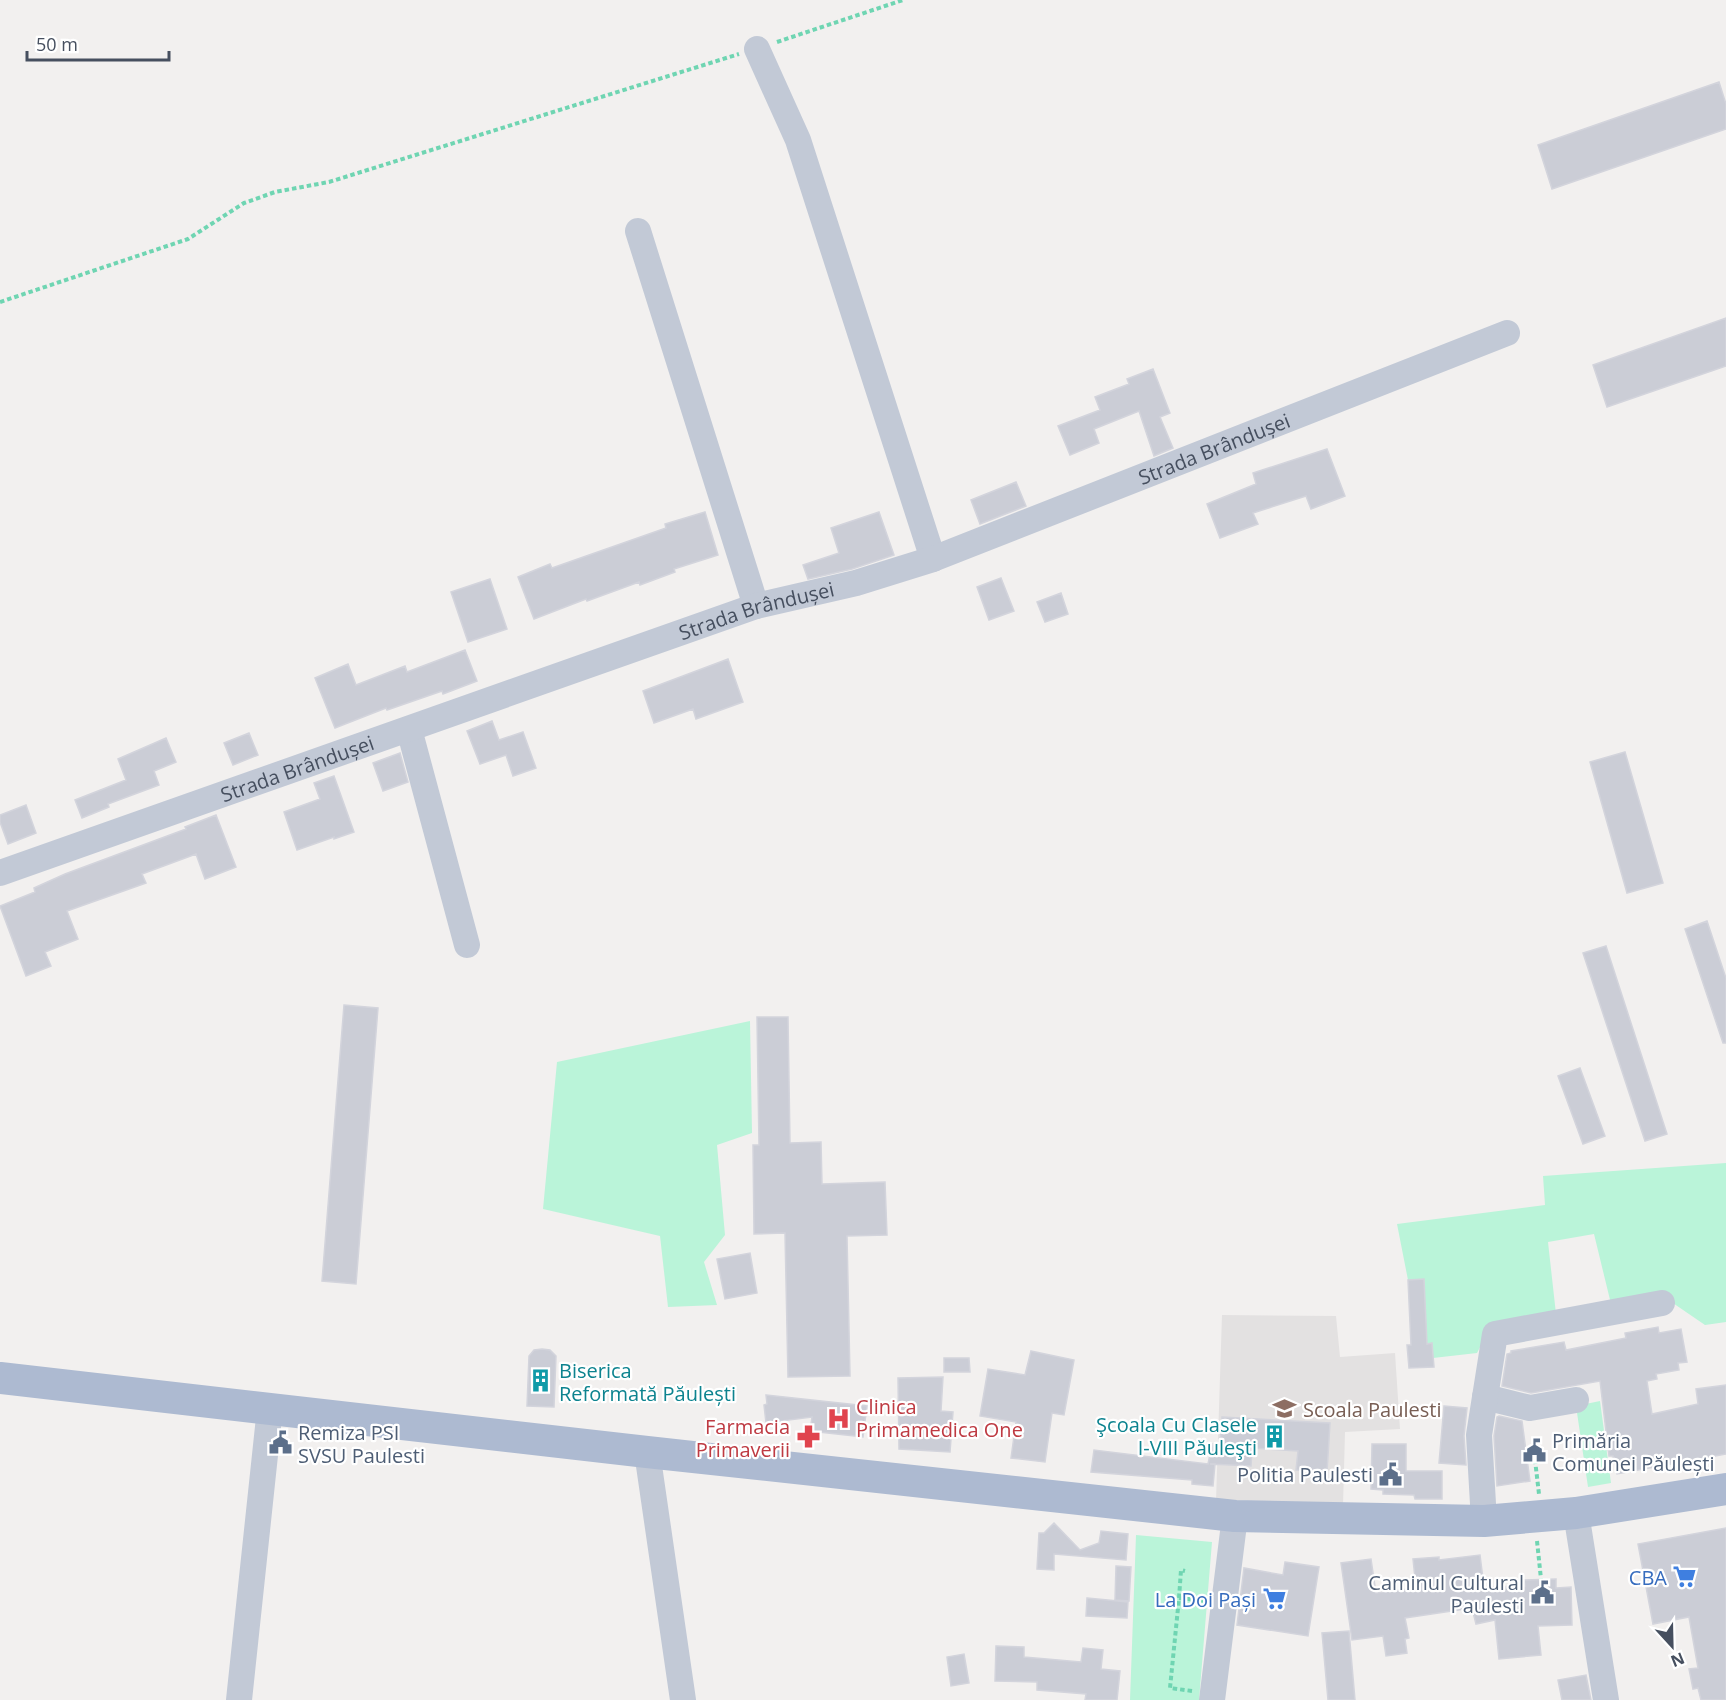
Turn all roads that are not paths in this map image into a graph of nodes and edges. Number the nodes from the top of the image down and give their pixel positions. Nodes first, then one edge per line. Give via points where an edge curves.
1 (757, 49) road end
2 (638, 231) dead end
3 (1507, 333) dead end
4 (933, 559) junction
5 (756, 606) junction
6 (409, 729) junction
7 (0, 873) edge
8 (467, 945) dead end
9 (1662, 1303) dead end
10 (0, 1378) edge
11 (1485, 1397) junction
12 (1576, 1400) dead end
13 (270, 1408) junction
14 (647, 1452) junction
15 (1726, 1489) edge
16 (1576, 1514) junction
17 (1235, 1516) junction
18 (1484, 1521) junction
19 (1202, 1695) edge
20 (239, 1700) edge
21 (684, 1700) edge
22 (1606, 1700) edge

1 - 4 street via 798,140
2 - 5 street
3 - 4 street, Strada Brândușei
4 - 5 street, Strada Brândușei via 856,584
5 - 6 street, Strada Brândușei
6 - 7 street, Strada Brândușei
6 - 8 street
9 - 11 street via 1495,1334
10 - 13 main road
11 - 12 street via 1530,1408
11 - 18 street via 1479,1435
13 - 14 main road
13 - 20 street
14 - 17 main road
14 - 21 street
15 - 16 main road
16 - 18 main road
16 - 22 street
17 - 18 main road
17 - 19 street

